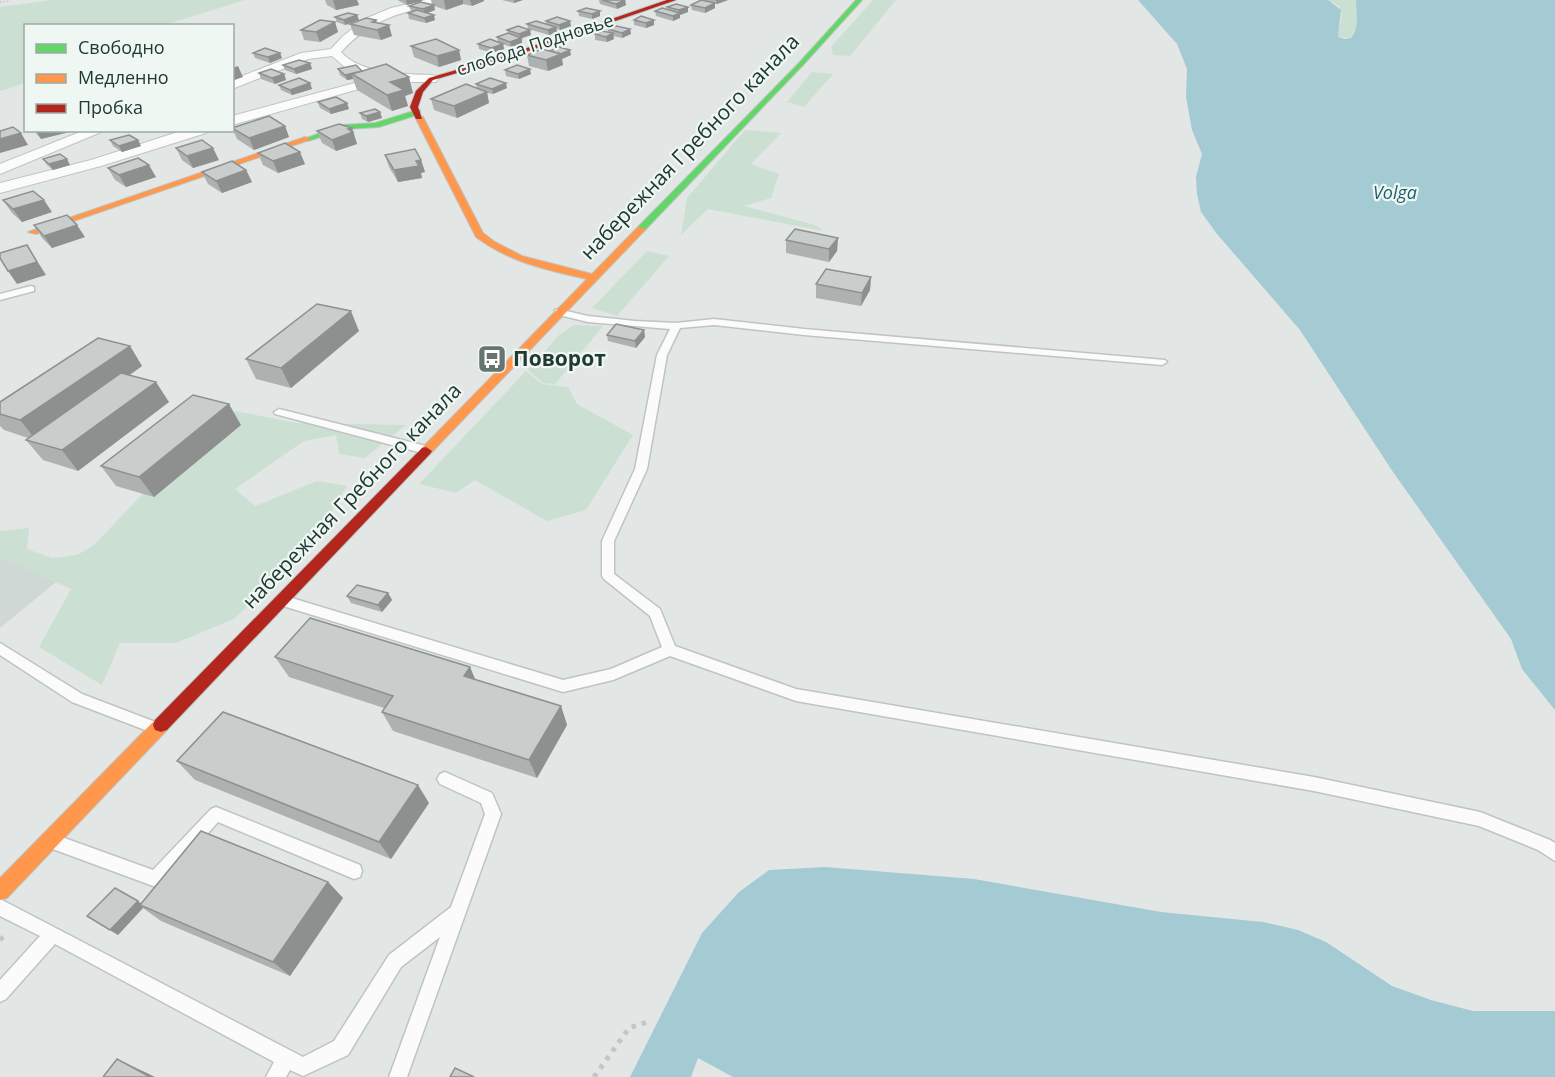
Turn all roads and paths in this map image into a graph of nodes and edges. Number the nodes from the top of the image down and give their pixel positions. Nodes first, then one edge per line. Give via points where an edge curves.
1 (9, 0) edge
2 (441, 0) edge
3 (673, 0) edge
4 (859, 0) edge
5 (0, 2) edge
6 (335, 52) junction
7 (394, 78) junction
8 (431, 79) junction
9 (234, 84) edge
10 (417, 112) junction
11 (234, 120) edge
12 (94, 132) edge
13 (195, 132) edge
14 (0, 169) edge
15 (0, 188) edge
16 (33, 232) edge
17 (592, 277) junction
18 (31, 289) dead end
19 (0, 297) edge
20 (558, 312) junction
21 (676, 326) junction
22 (1162, 362) dead end
23 (279, 412) dead end
24 (426, 450) junction
25 (281, 600) junction
26 (0, 648) edge
27 (670, 650) junction
28 (157, 729) junction
29 (445, 779) dead end
30 (49, 840) junction
31 (1555, 853) edge
32 (354, 871) dead end
33 (0, 891) edge
34 (0, 907) edge
35 (457, 913) junction
36 (53, 934) junction
37 (0, 993) edge
38 (647, 1022) dead end
39 (287, 1058) junction
40 (275, 1077) edge
41 (398, 1077) edge
42 (594, 1077) edge

1 - 5 path
2 - 6 street via 380,15 357,27
3 - 8 street, слобода Подновье
4 - 17 street, набережная Гребного канала
6 - 7 street via 347,63
6 - 9 street via 305,56
7 - 8 street, слобода Подновье
7 - 11 street, слобода Подновье
8 - 10 street, слобода Подновье via 420,91 414,106
10 - 16 street via 376,124 345,127
10 - 17 street via 479,235 492,248 509,257
12 - 14 street
13 - 15 street
17 - 20 street, набережная Гребного канала
18 - 19 lane
20 - 21 lane via 588,319
20 - 24 street, набережная Гребного канала
21 - 22 lane via 714,322
21 - 27 lane via 662,355 641,469 608,541 608,576 655,613
23 - 24 lane
24 - 25 street, набережная Гребного канала
25 - 27 lane via 563,686 613,674
25 - 28 street, набережная Гребного канала
26 - 28 lane via 77,698
27 - 31 lane via 796,695 1314,784 1480,819
28 - 30 street, набережная Гребного канала
29 - 35 lane via 488,798 493,814
30 - 32 lane via 156,879 216,814
30 - 33 street, набережная Гребного канала
34 - 36 lane
35 - 39 lane via 395,961 341,1048 303,1067
35 - 41 lane
36 - 37 lane
36 - 39 lane
38 - 42 path via 629,1028
39 - 40 lane

